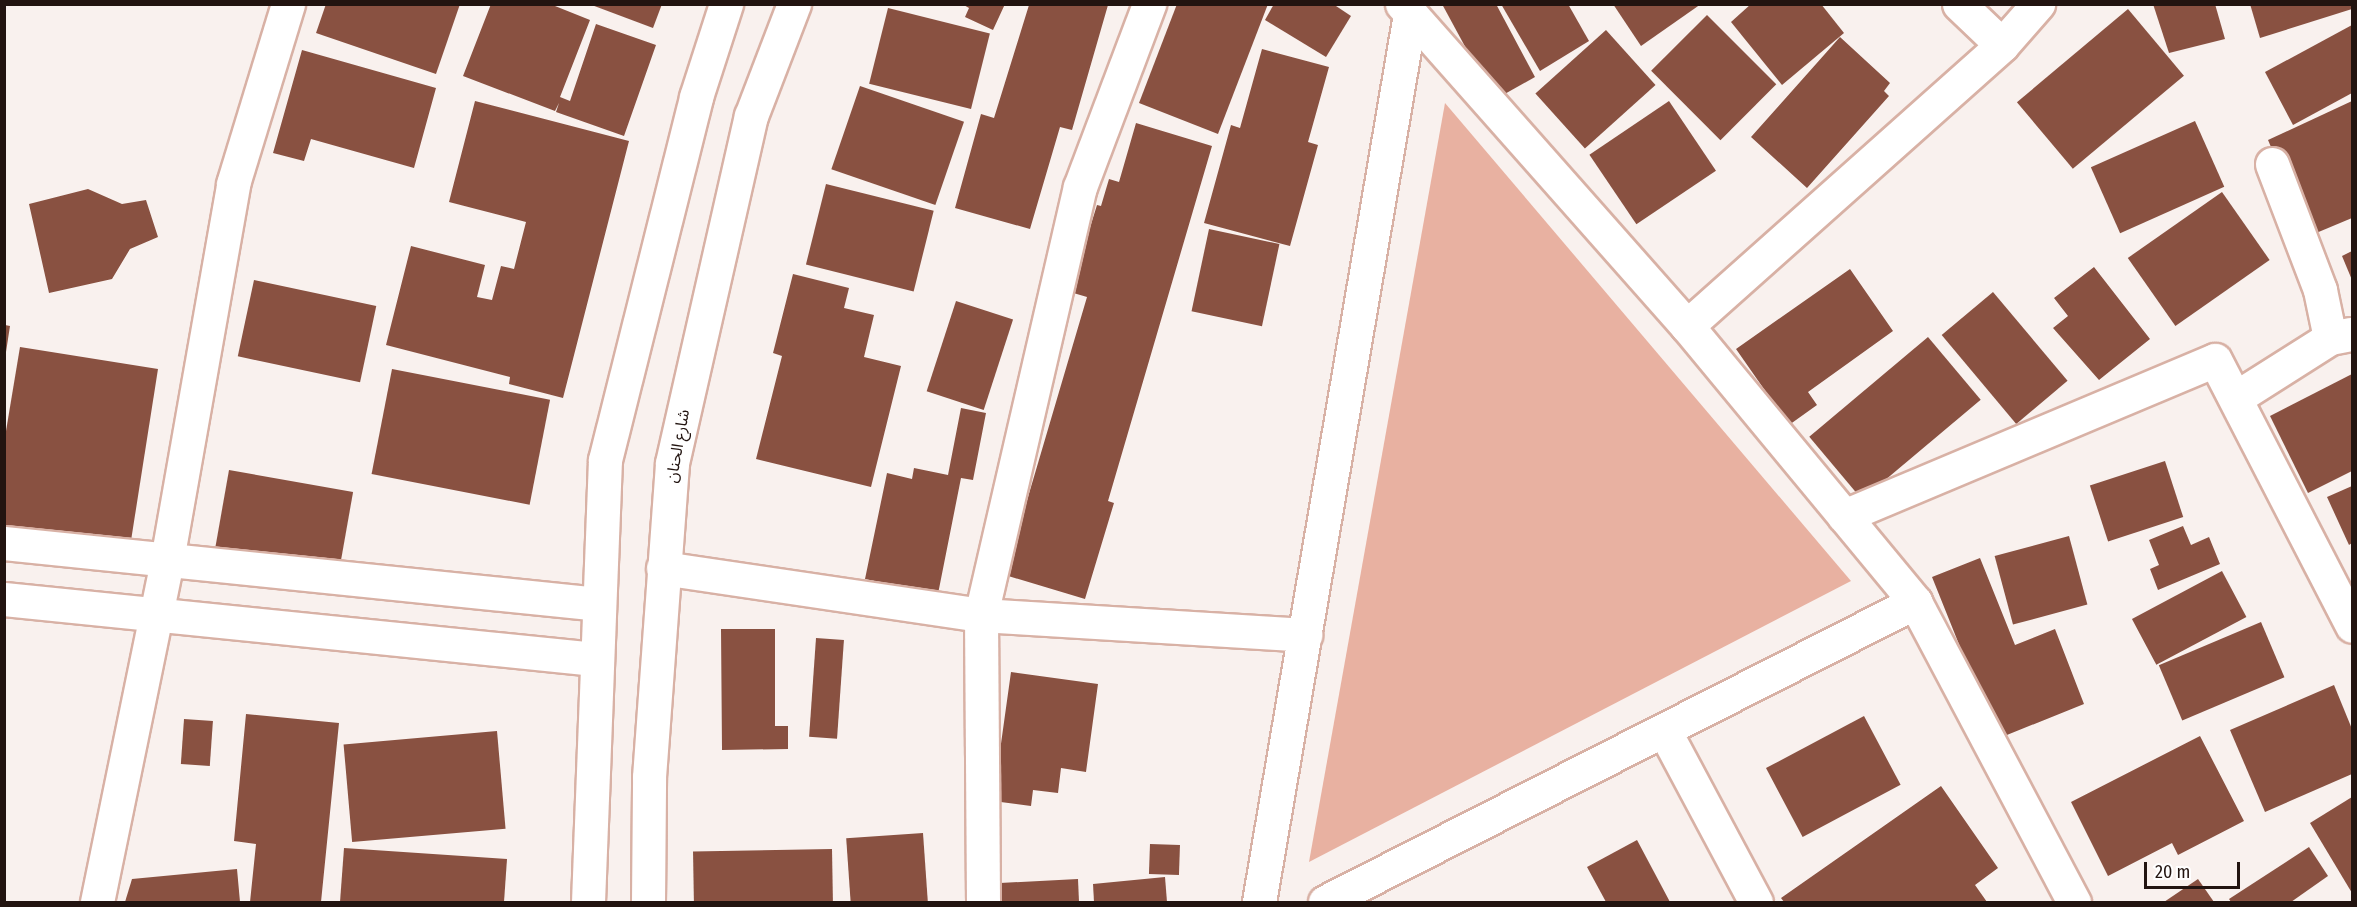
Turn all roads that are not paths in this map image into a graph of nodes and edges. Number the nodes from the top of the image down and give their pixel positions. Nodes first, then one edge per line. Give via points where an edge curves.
1 (288, 4) edge
2 (726, 4) edge
3 (794, 4) edge
4 (1149, 4) edge
5 (1959, 4) edge
6 (2038, 4) edge
7 (1406, 9) edge
8 (2002, 45) junction
9 (2272, 164) dead end
10 (1687, 326) junction
11 (2341, 336) edge
12 (2237, 397) junction
13 (1844, 516) junction
14 (4, 543) edge
15 (167, 560) junction
16 (663, 568) junction
17 (4, 599) edge
18 (1915, 602) junction
19 (598, 604) junction
20 (155, 614) junction
21 (981, 615) junction
22 (2352, 626) edge
23 (1305, 634) junction
24 (595, 659) junction
25 (1664, 730) junction
26 (97, 903) edge
27 (588, 903) edge
28 (648, 903) edge
29 (984, 903) edge
30 (1259, 903) edge
31 (1325, 903) edge
32 (1756, 903) edge
33 (2074, 903) edge

1 - 15 street via 233,184
2 - 19 street via 696,97 604,460
3 - 16 street, شارع الحنان via 746,139 672,462
4 - 21 street via 1080,187
5 - 8 street
6 - 8 street
7 - 10 street
7 - 23 street
8 - 10 street
9 - 11 street
10 - 13 street
11 - 12 street
12 - 13 street via 2215,360
12 - 22 street
13 - 18 street
14 - 15 street
15 - 19 street
15 - 20 street
16 - 21 street
16 - 28 street, شارع الحنان via 648,777
17 - 20 street
18 - 25 street
18 - 33 street
19 - 24 street
20 - 24 street
20 - 26 street
21 - 23 street
21 - 29 street
23 - 30 street
24 - 27 street
25 - 31 street
25 - 32 street

